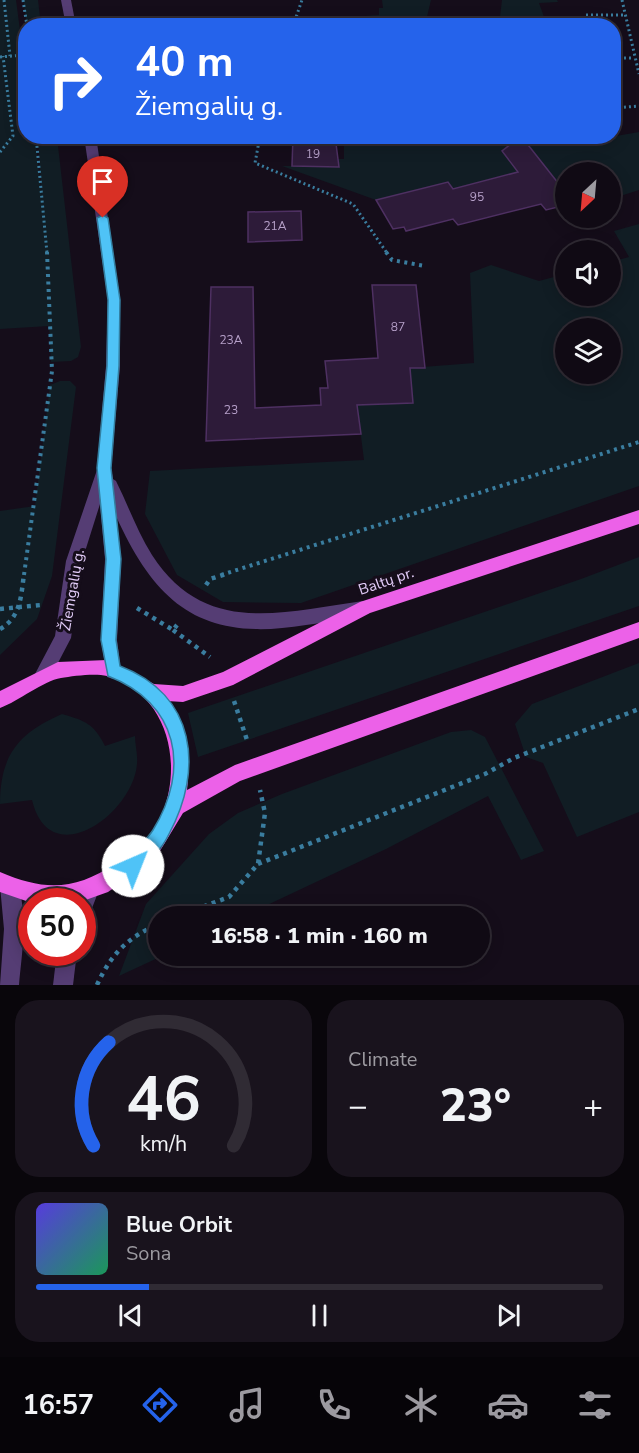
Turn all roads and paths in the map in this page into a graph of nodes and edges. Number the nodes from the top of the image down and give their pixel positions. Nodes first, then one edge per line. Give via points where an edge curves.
1 (4, 0) edge
2 (23, 0) edge
3 (66, 0) edge
4 (302, 0) edge
5 (622, 0) edge
6 (586, 15) dead end
7 (624, 15) junction
8 (26, 18) edge
9 (69, 18) edge
10 (296, 18) edge
11 (2, 56) edge
12 (10, 56) junction
13 (18, 56) edge
14 (621, 58) edge
15 (634, 58) junction
16 (639, 74) edge
17 (639, 106) edge
18 (621, 107) edge
19 (37, 144) edge
20 (91, 144) edge
21 (259, 144) edge
22 (0, 152) edge
23 (425, 266) dead end
24 (639, 442) edge
25 (104, 468) junction
26 (639, 517) edge
27 (111, 602) junction
28 (68, 604) junction
29 (21, 606) junction
30 (191, 607) junction
31 (366, 608) junction
32 (0, 609) edge
33 (0, 629) edge
34 (639, 630) edge
35 (113, 670) junction
36 (43, 674) junction
37 (152, 692) junction
38 (0, 700) edge
39 (639, 708) edge
40 (175, 807) junction
41 (258, 864) dead end
42 (4, 885) edge
43 (94, 888) edge
44 (148, 928) edge
45 (65, 966) edge
46 (9, 985) edge
47 (63, 985) edge
48 (97, 985) edge

1 - 12 path
2 - 8 path
3 - 9 street
4 - 10 path
5 - 7 path
6 - 7 path
7 - 15 path
11 - 12 path
11 - 22 path via 13,136
12 - 13 path
14 - 15 path
15 - 16 path
17 - 18 path
19 - 29 path via 52,370
20 - 25 street, Žiemgalių g. via 114,300
21 - 23 path via 255,163 353,204 392,260
24 - 30 path via 210,579
25 - 27 street, Žiemgalių g. via 113,559
25 - 28 street, Žiemgalių g. via 75,561
25 - 30 street via 144,560 159,580
26 - 31 main road, Baltų pr.
27 - 30 path via 126,601 173,630
27 - 35 street, Žiemgalių g. via 109,640
28 - 29 path
28 - 36 street, Žiemgalių g. via 63,638
29 - 32 path
29 - 33 path via 11,623
30 - 31 street via 222,617 259,622
31 - 37 main road, Baltų pr. via 227,679 183,694
34 - 40 main road via 235,774
35 - 36 main road, Baltų pr. via 67,668
35 - 37 main road, Baltų pr.
36 - 38 main road, Baltų pr.
37 - 40 main road, Baltų pr. via 177,731 182,755 182,780
39 - 41 path
40 - 43 main road, Baltų pr. via 165,828 139,860
42 - 46 street via 14,929
44 - 48 path via 133,933 107,960
45 - 47 street

